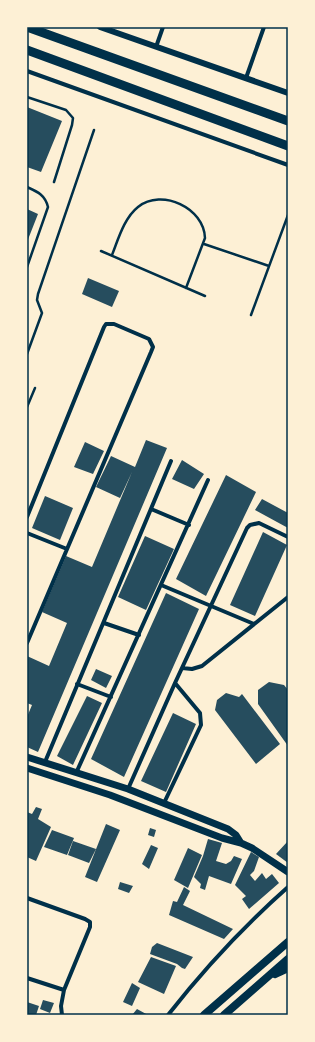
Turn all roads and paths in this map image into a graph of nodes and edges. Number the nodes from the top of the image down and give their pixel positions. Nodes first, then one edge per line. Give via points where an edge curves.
1 (27, 27) edge
2 (100, 27) edge
3 (163, 27) edge
4 (264, 27) edge
5 (156, 47) junction
6 (27, 50) edge
7 (27, 71) edge
8 (246, 78) junction
9 (288, 93) edge
10 (27, 97) edge
11 (288, 121) edge
12 (94, 130) dead end
13 (288, 146) edge
14 (288, 165) edge
15 (54, 182) dead end
16 (27, 187) edge
17 (288, 215) edge
18 (204, 244) junction
19 (101, 251) dead end
20 (112, 255) junction
21 (269, 266) junction
22 (27, 267) edge
23 (186, 288) junction
24 (206, 296) dead end
25 (251, 315) dead end
26 (27, 354) edge
27 (34, 388) dead end
28 (27, 407) edge
29 (171, 461) dead end
30 (208, 480) dead end
31 (151, 509) junction
32 (27, 517) edge
33 (189, 525) junction
34 (27, 533) edge
35 (288, 537) edge
36 (67, 549) junction
37 (161, 585) junction
38 (288, 597) edge
39 (211, 606) junction
40 (104, 622) junction
41 (254, 624) junction
42 (139, 635) junction
43 (27, 643) edge
44 (182, 668) junction
45 (175, 683) junction
46 (77, 684) junction
47 (111, 697) junction
48 (27, 757) edge
49 (45, 762) junction
50 (27, 768) edge
51 (77, 771) junction
52 (114, 784) junction
53 (128, 789) junction
54 (110, 795) junction
55 (164, 803) junction
56 (241, 843) junction
57 (288, 872) edge
58 (288, 887) edge
59 (27, 898) edge
60 (288, 942) edge
61 (288, 959) edge
62 (288, 968) edge
63 (27, 978) edge
64 (265, 978) junction
65 (64, 990) junction
66 (62, 1015) edge
67 (168, 1015) edge
68 (204, 1015) edge
69 (224, 1015) edge

1 - 11 highway
2 - 5 street
3 - 5 street
4 - 8 street
5 - 8 street
6 - 13 highway
7 - 14 street
8 - 9 street
10 - 15 lane via 66,110 72,118
12 - 26 lane via 38,294 37,300 42,313
16 - 22 lane via 42,194 48,207
17 - 21 lane
18 - 20 lane via 205,230 194,213 177,202 157,200 144,203 131,213
18 - 21 lane
18 - 23 lane
19 - 20 lane
20 - 23 lane
21 - 25 lane
23 - 24 lane
27 - 28 lane
29 - 31 street
30 - 33 street
31 - 33 street
31 - 40 street
32 - 36 street via 106,324 114,324 149,340 153,347 152,352
33 - 37 street
34 - 36 street
35 - 39 street via 264,524 250,525
36 - 43 street
37 - 39 street
37 - 42 street
38 - 41 street
39 - 41 street
39 - 44 street
40 - 42 street
40 - 46 street
41 - 44 street via 202,666 192,670
42 - 47 street
44 - 45 street
45 - 53 street
45 - 55 street via 200,713 201,725
46 - 47 street
46 - 49 street
47 - 51 street
48 - 49 main road
49 - 51 main road
50 - 54 main road
51 - 52 main road
52 - 53 main road
52 - 54 main road
53 - 55 main road
54 - 56 main road
55 - 56 main road via 228,829
56 - 57 main road via 272,859
58 - 67 street via 229,944
59 - 65 street via 86,918 90,922
60 - 68 highway
61 - 64 highway
62 - 64 highway
63 - 65 street
64 - 69 highway
65 - 66 street

